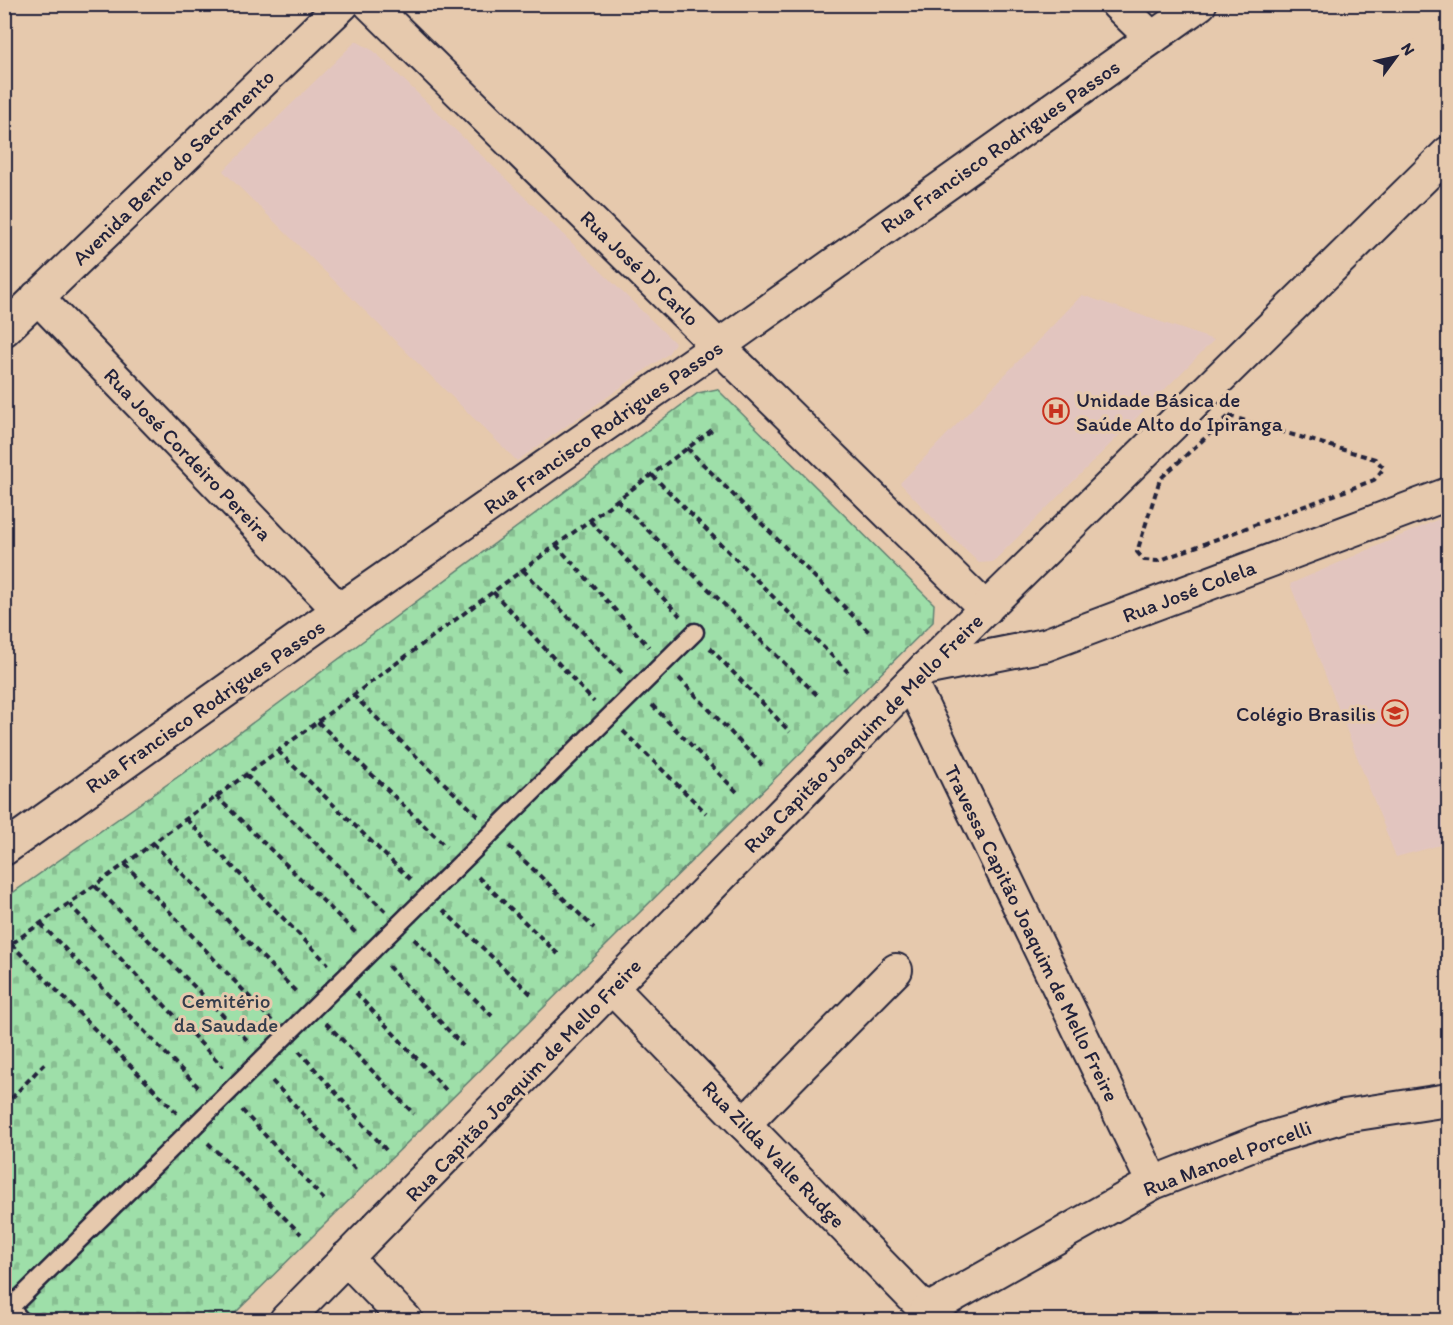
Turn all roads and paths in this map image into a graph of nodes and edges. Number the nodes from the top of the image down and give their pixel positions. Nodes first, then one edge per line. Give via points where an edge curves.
1 (343, 4) edge
2 (369, 4) edge
3 (1118, 4) edge
4 (1200, 4) edge
5 (1152, 38) junction
6 (1449, 153) edge
7 (37, 297) junction
8 (4, 330) edge
9 (720, 345) junction
10 (1229, 416) joint
11 (712, 430) dead end
12 (687, 448) junction
13 (652, 475) junction
14 (1449, 494) edge
15 (617, 500) junction
16 (986, 609) junction
17 (339, 610) junction
18 (695, 632) dead end
19 (871, 633) dead end
20 (848, 672) dead end
21 (918, 676) junction
22 (816, 695) dead end
23 (353, 696) junction
24 (318, 722) junction
25 (278, 751) junction
26 (246, 774) junction
27 (216, 796) junction
28 (186, 819) junction
29 (494, 831) junction
30 (153, 843) junction
31 (4, 849) edge
32 (462, 862) junction
33 (125, 864) junction
34 (95, 886) junction
35 (428, 896) junction
36 (69, 904) junction
37 (41, 924) junction
38 (399, 924) junction
39 (594, 928) dead end
40 (11, 944) junction
41 (4, 949) edge
42 (373, 950) junction
43 (560, 956) dead end
44 (896, 970) dead end
45 (343, 979) junction
46 (612, 988) junction
47 (534, 997) dead end
48 (312, 1010) junction
49 (492, 1016) dead end
50 (286, 1036) junction
51 (463, 1046) dead end
52 (260, 1061) junction
53 (44, 1064) dead end
54 (446, 1090) dead end
55 (227, 1094) junction
56 (1449, 1100) edge
57 (4, 1106) edge
58 (414, 1114) dead end
59 (744, 1124) junction
60 (192, 1128) junction
61 (386, 1150) dead end
62 (358, 1172) dead end
63 (1153, 1183) junction
64 (327, 1203) dead end
65 (301, 1234) dead end
66 (346, 1258) junction
67 (12, 1310) edge
68 (931, 1316) edge
69 (286, 1320) edge
70 (406, 1320) edge

1 - 7 street, Avenida Bento do Sacramento
2 - 9 street, Rua José D' Carlo
3 - 5 street
4 - 5 street, Rua Francisco Rodrigues Passos
5 - 9 street, Rua Francisco Rodrigues Passos
6 - 16 street, Rua Capitão Joaquim de Mello Freire
7 - 8 street, Avenida Bento do Sacramento
7 - 17 street, Rua José Cordeiro Pereira
9 - 16 street, Rua José D' Carlo
9 - 17 street, Rua Francisco Rodrigues Passos
10 - 10 path via 1375,459 1384,468 1374,480 1158,561 1144,560 1137,552 1160,478
11 - 12 path
12 - 13 path
12 - 19 path
13 - 15 path
13 - 20 path
14 - 21 street, Rua José Colela via 1045,645
15 - 22 path
15 - 23 path
16 - 21 street, Rua Capitão Joaquim de Mello Freire
17 - 31 street, Rua Francisco Rodrigues Passos
18 - 29 lane
21 - 46 street, Rua Capitão Joaquim de Mello Freire
21 - 63 street, Travessa Capitão Joaquim de Mello Freire
23 - 24 path
23 - 29 path
24 - 25 path
24 - 32 path
25 - 26 path
25 - 35 path
26 - 27 path
26 - 38 path
27 - 28 path
27 - 42 path
28 - 30 path
28 - 45 path
29 - 32 lane
29 - 39 path
30 - 33 path
30 - 48 path
32 - 35 lane
32 - 43 path
33 - 34 path
33 - 50 path
34 - 36 path
34 - 52 path
35 - 38 lane
35 - 47 path
36 - 37 path
36 - 55 path
37 - 40 path
37 - 55 path
38 - 42 lane
38 - 49 path
40 - 41 path
40 - 60 path
42 - 45 lane
42 - 51 path
44 - 59 street
45 - 48 lane
45 - 54 path
46 - 59 street, Rua Zilda Valle Rudge
46 - 66 street, Rua Capitão Joaquim de Mello Freire
48 - 50 lane
48 - 58 path
50 - 52 lane
50 - 61 path
52 - 55 lane
52 - 62 path
53 - 57 path
55 - 60 lane
55 - 64 path
56 - 63 street, Rua Manoel Porcelli via 1344,1116 1263,1140
59 - 68 street, Rua Zilda Valle Rudge
60 - 65 path
60 - 67 lane
63 - 68 street, Rua Manoel Porcelli
66 - 69 street, Rua Capitão Joaquim de Mello Freire
66 - 70 street

